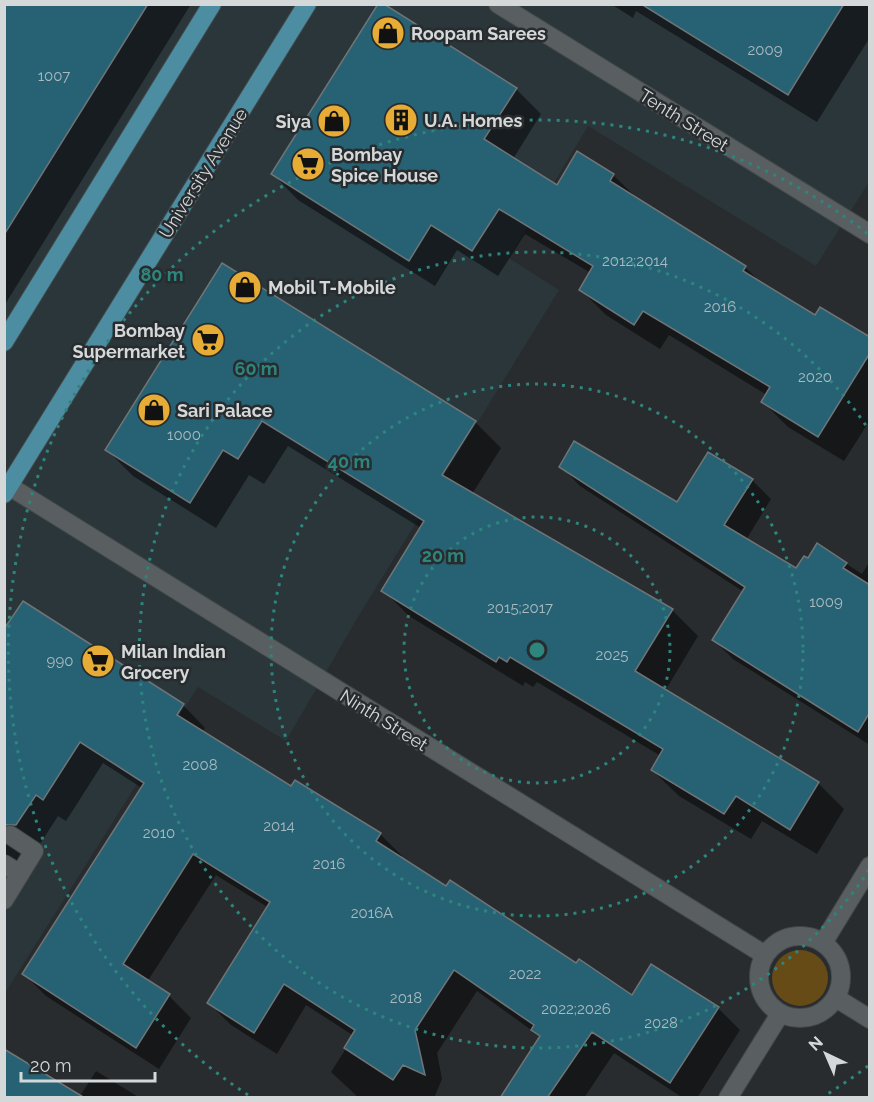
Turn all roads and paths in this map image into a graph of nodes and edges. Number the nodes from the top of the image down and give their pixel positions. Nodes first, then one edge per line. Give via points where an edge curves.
1 (212, 4) edge
2 (307, 4) edge
3 (498, 4) edge
4 (870, 234) edge
5 (4, 342) edge
6 (6, 488) edge
7 (10, 835) dead end
8 (4, 864) edge
9 (870, 866) edge
10 (20, 874) junction
11 (5, 898) edge
12 (823, 943) junction
13 (765, 955) junction
14 (836, 998) junction
15 (780, 1014) junction
16 (870, 1019) edge
17 (728, 1098) edge

1 - 5 main road
2 - 6 main road, University Avenue
3 - 4 street, Tenth Street
6 - 13 street, Ninth Street
7 - 10 street via 34,851
8 - 10 street
9 - 12 street
10 - 11 street
12 - 13 street via 798,936 785,939
12 - 14 street via 837,958 840,968
13 - 15 street via 759,981 769,1005
14 - 15 street via 828,1008 811,1017
14 - 16 street
15 - 17 street

